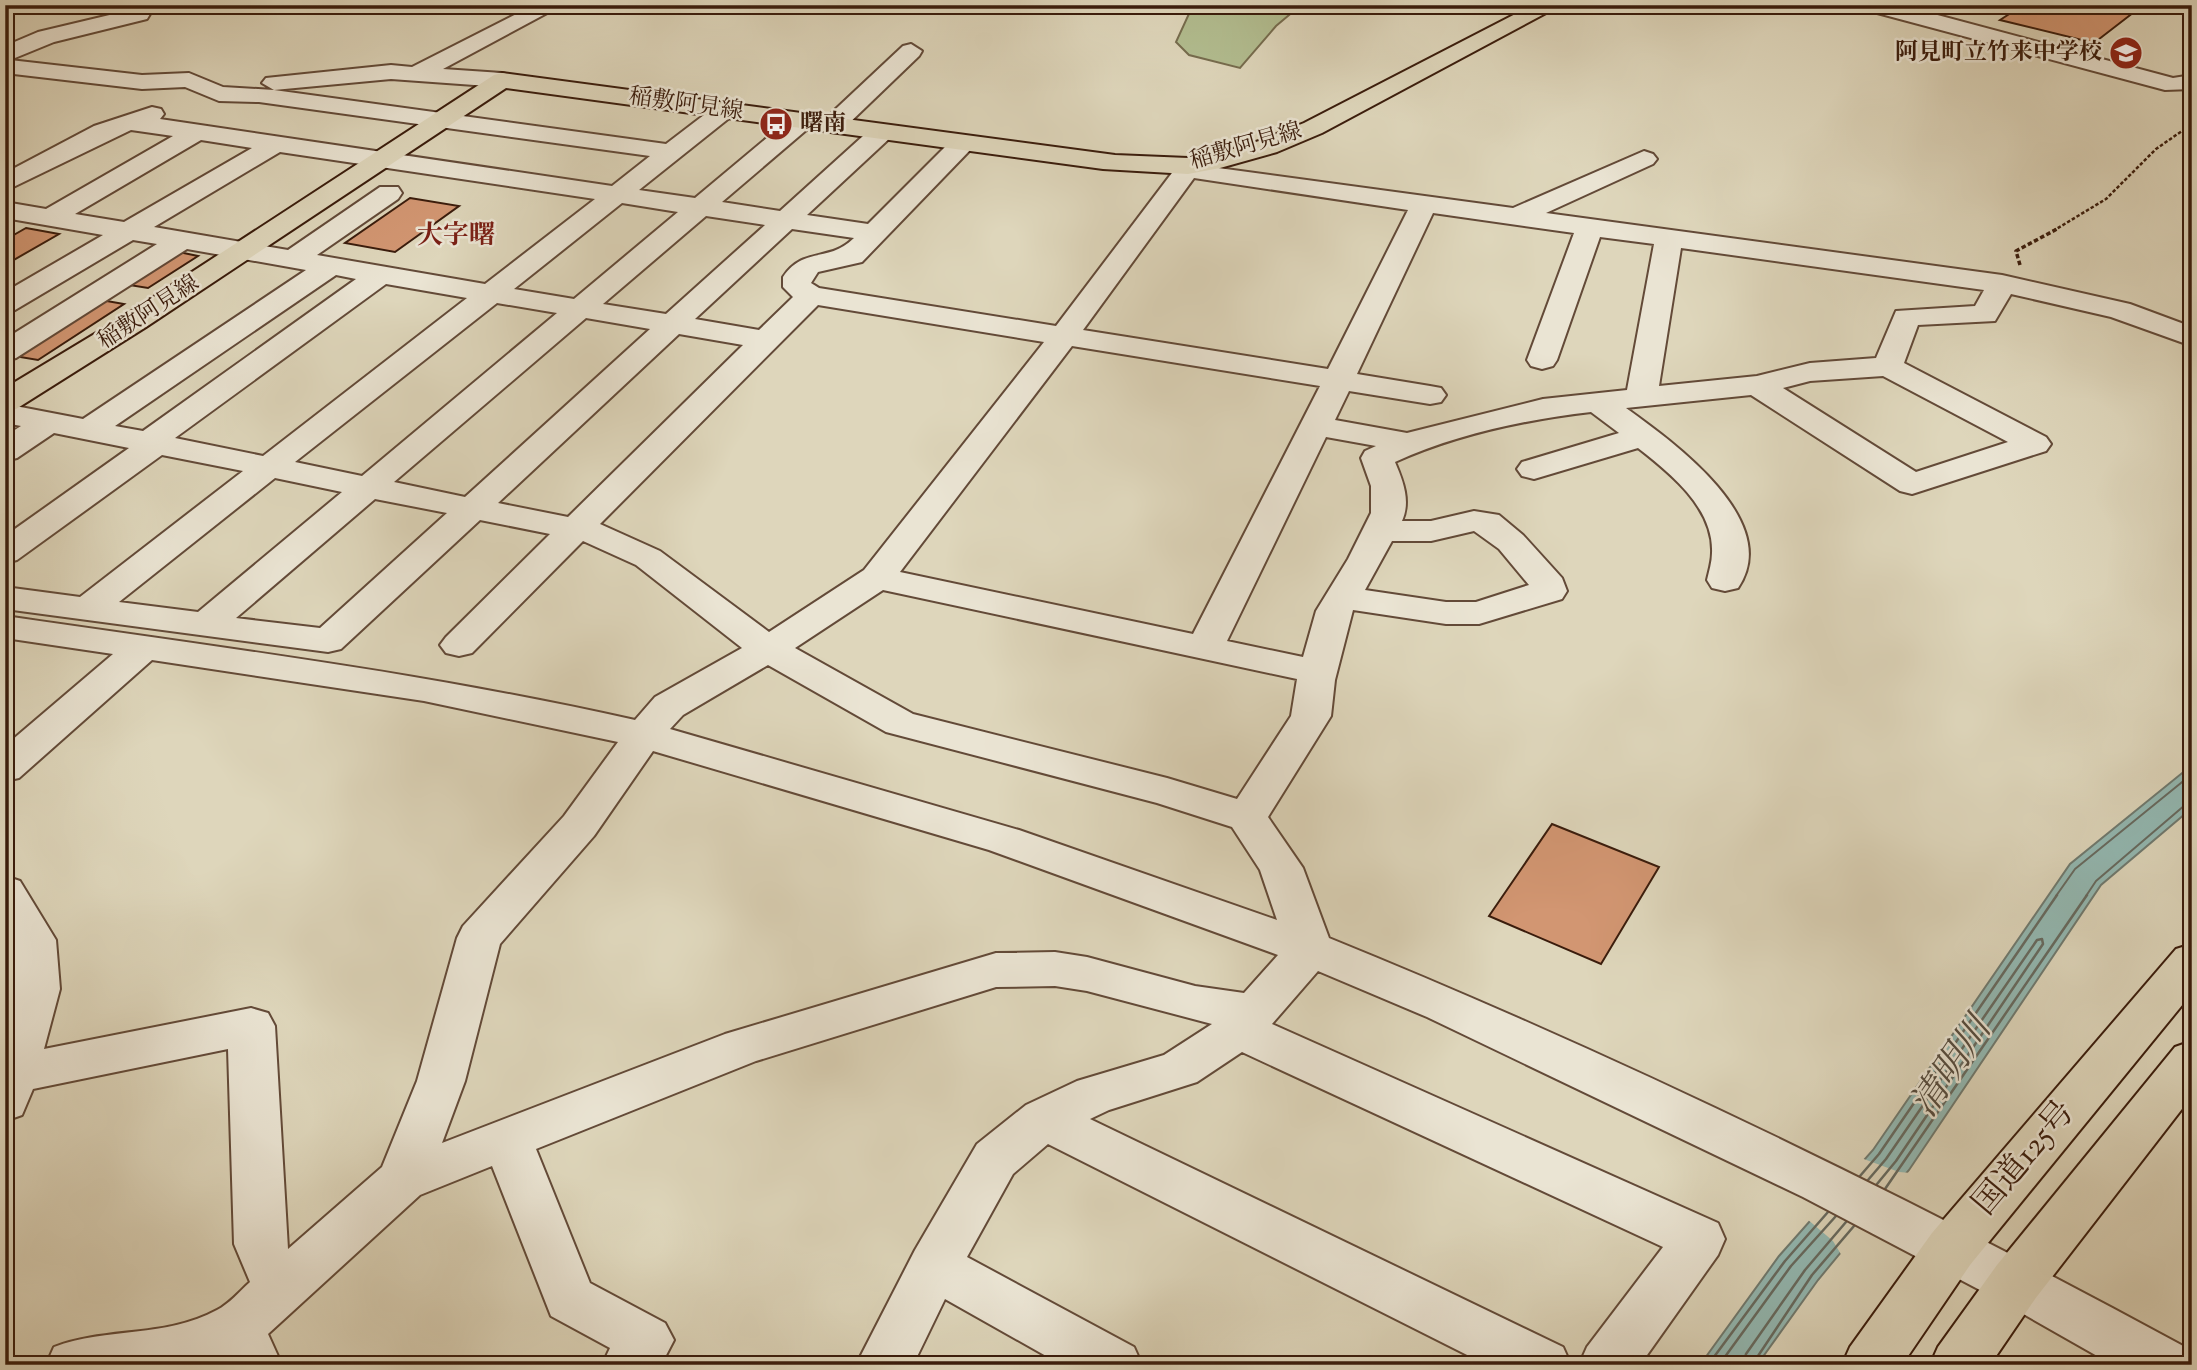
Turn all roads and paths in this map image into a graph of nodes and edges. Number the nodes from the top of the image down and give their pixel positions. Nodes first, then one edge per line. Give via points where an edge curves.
1 (551, 5) edge
2 (1550, 5) edge
3 (1874, 5) edge
4 (139, 14) dead end
5 (117, 38) dead end
6 (911, 51) dead end
7 (5, 54) edge
8 (5, 65) edge
9 (35, 69) junction
10 (419, 72) junction
11 (502, 80) junction
12 (2192, 82) edge
13 (219, 94) junction
14 (725, 110) junction
15 (443, 119) junction
16 (802, 121) junction
17 (129, 122) junction
18 (2192, 124) edge
19 (833, 125) junction
20 (197, 132) junction
21 (882, 132) junction
22 (964, 142) junction
23 (276, 144) junction
24 (673, 152) junction
25 (383, 159) junction
26 (1644, 159) dead end
27 (1190, 166) junction
28 (5, 183) edge
29 (388, 193) dead end
30 (617, 194) junction
31 (1424, 205) junction
32 (701, 207) junction
33 (6, 211) edge
34 (1516, 217) junction
35 (51, 218) junction
36 (788, 219) junction
37 (1590, 226) junction
38 (129, 230) junction
39 (875, 233) junction
40 (1669, 237) junction
41 (184, 239) junction
42 (247, 249) junction
43 (295, 258) junction
44 (332, 265) junction
45 (382, 273) junction
46 (2002, 284) junction
47 (492, 293) junction
48 (811, 295) junction
49 (5, 304) edge
50 (582, 307) junction
51 (675, 323) junction
52 (1064, 336) junction
53 (2192, 337) edge
54 (764, 340) junction
55 (5, 352) edge
56 (1542, 360) dead end
57 (1888, 366) junction
58 (1338, 382) junction
59 (1757, 385) junction
60 (1430, 395) dead end
61 (1641, 398) junction
62 (5, 402) edge
63 (1597, 402) junction
64 (5, 413) edge
65 (48, 422) junction
66 (1316, 426) junction
67 (88, 430) junction
68 (1643, 436) junction
69 (153, 443) junction
70 (1410, 443) junction
71 (5, 451) edge
72 (269, 466) junction
73 (1534, 469) dead end
74 (370, 486) junction
75 (473, 508) junction
76 (579, 529) junction
77 (1380, 531) junction
78 (5, 553) edge
79 (877, 578) junction
80 (1725, 580) dead end
81 (5, 598) edge
82 (1342, 598) junction
83 (86, 610) junction
84 (204, 626) junction
85 (5, 627) edge
86 (459, 645) dead end
87 (145, 647) junction
88 (1205, 647) junction
89 (768, 649) junction
90 (1318, 672) junction
91 (644, 735) junction
92 (5, 768) edge
93 (1247, 817) junction
94 (5, 892) edge
95 (1310, 949) junction
96 (2192, 961) edge
97 (1246, 1021) junction
98 (2192, 1060) edge
99 (9, 1088) edge
100 (1042, 1119) junction
101 (507, 1139) junction
102 (402, 1180) junction
103 (1940, 1244) junction
104 (934, 1266) junction
105 (2016, 1282) junction
106 (280, 1289) junction
107 (246, 1346) edge
108 (74, 1365) edge
109 (630, 1365) edge
110 (884, 1365) edge
111 (1114, 1365) edge
112 (1543, 1365) edge
113 (1607, 1365) edge
114 (1870, 1365) edge
115 (1958, 1365) edge
116 (2165, 1365) edge

1 - 10 street
2 - 27 main road, 稲敷阿見線 via 1313,128 1272,145
3 - 12 street via 2173,85
4 - 7 street via 46,37
5 - 9 street
6 - 19 street
8 - 9 street
9 - 13 street via 142,82 189,79
10 - 11 street
10 - 13 street via 314,78
11 - 14 main road, 稲敷阿見線
11 - 15 main road, 稲敷阿見線
13 - 15 street
13 - 17 street
14 - 16 main road, 稲敷阿見線
14 - 24 street
15 - 24 street
15 - 25 main road, 稲敷阿見線
16 - 19 main road, 稲敷阿見線
16 - 32 street
17 - 20 street
17 - 28 street
18 - 46 path via 2151,151 2105,199 2016,251 2020,265
19 - 21 main road, 稲敷阿見線
20 - 23 street
20 - 35 street
21 - 22 main road, 稲敷阿見線
21 - 36 street
22 - 27 main road, 稲敷阿見線 via 1128,164
22 - 39 street
23 - 25 street
23 - 38 street
24 - 30 street
25 - 30 street
25 - 42 main road, 稲敷阿見線
26 - 34 street
27 - 31 street via 1205,174
27 - 52 street
29 - 43 street
30 - 32 street
30 - 47 street
31 - 34 street
31 - 58 street
32 - 36 street
32 - 50 street
33 - 35 street
34 - 37 street
35 - 38 street
36 - 39 street
36 - 51 street
37 - 40 street
37 - 56 street
38 - 41 street
38 - 49 street
39 - 48 street via 852,256 808,266 797,277 797,287
40 - 46 street
40 - 61 street
41 - 42 street
41 - 55 street
42 - 43 street
42 - 62 main road, 稲敷阿見線
43 - 44 street
44 - 45 street
44 - 67 street
45 - 47 street
45 - 69 street
46 - 53 street via 2120,310
46 - 57 street via 1985,315 1906,317
47 - 50 street
47 - 72 street
48 - 52 street
48 - 54 street
50 - 51 street
50 - 74 street
51 - 54 street
51 - 75 street
52 - 58 street
52 - 79 street
54 - 76 street
57 - 59 street via 1810,372
57 - 59 street via 2035,444 1912,484
58 - 60 street
58 - 66 street
59 - 61 street
61 - 63 street
63 - 68 street
63 - 70 street via 1543,408
64 - 65 street
65 - 67 street
65 - 71 street
66 - 70 street
66 - 88 street
67 - 69 street
68 - 73 street
68 - 80 street via 1692,475 1715,505 1730,541 1732,562
69 - 72 street
69 - 78 street
70 - 77 street via 1377,458 1388,486 1388,513
72 - 74 street
72 - 83 street
74 - 75 street
74 - 84 street
75 - 76 street
75 - 84 street via 328,642
76 - 86 street
76 - 89 street via 648,558
77 - 82 street
77 - 82 street via 1430,531 1488,522 1519,551 1549,591 1479,612 1446,613
79 - 88 street
79 - 89 street
81 - 83 street
82 - 90 street via 1334,611
83 - 84 street
85 - 87 street
87 - 91 street via 424,689
87 - 92 street
88 - 90 street
89 - 91 street via 668,706
89 - 93 street via 900,723
90 - 93 street via 1311,716
91 - 95 street via 1004,840
91 - 102 street via 579,826 479,938 442,1082
93 - 95 street via 1281,868
94 - 99 street via 34,940 37,989
95 - 97 street
95 - 103 street via 1443,1004 1822,1182
96 - 103 main road, 国道125号
97 - 100 street via 1180,1069 1094,1095
97 - 101 street via 1087,974 1055,969 996,970 742,1047
97 - 113 street via 1699,1239
98 - 105 main road
99 - 106 street via 251,1026 260,1244
100 - 104 street via 995,1158
100 - 112 street
101 - 102 street
101 - 109 street via 570,1300 646,1340
102 - 106 street
103 - 105 street
103 - 114 main road, 国道125号
104 - 110 street
104 - 111 street
105 - 115 main road
105 - 116 street
106 - 107 street
107 - 108 street

